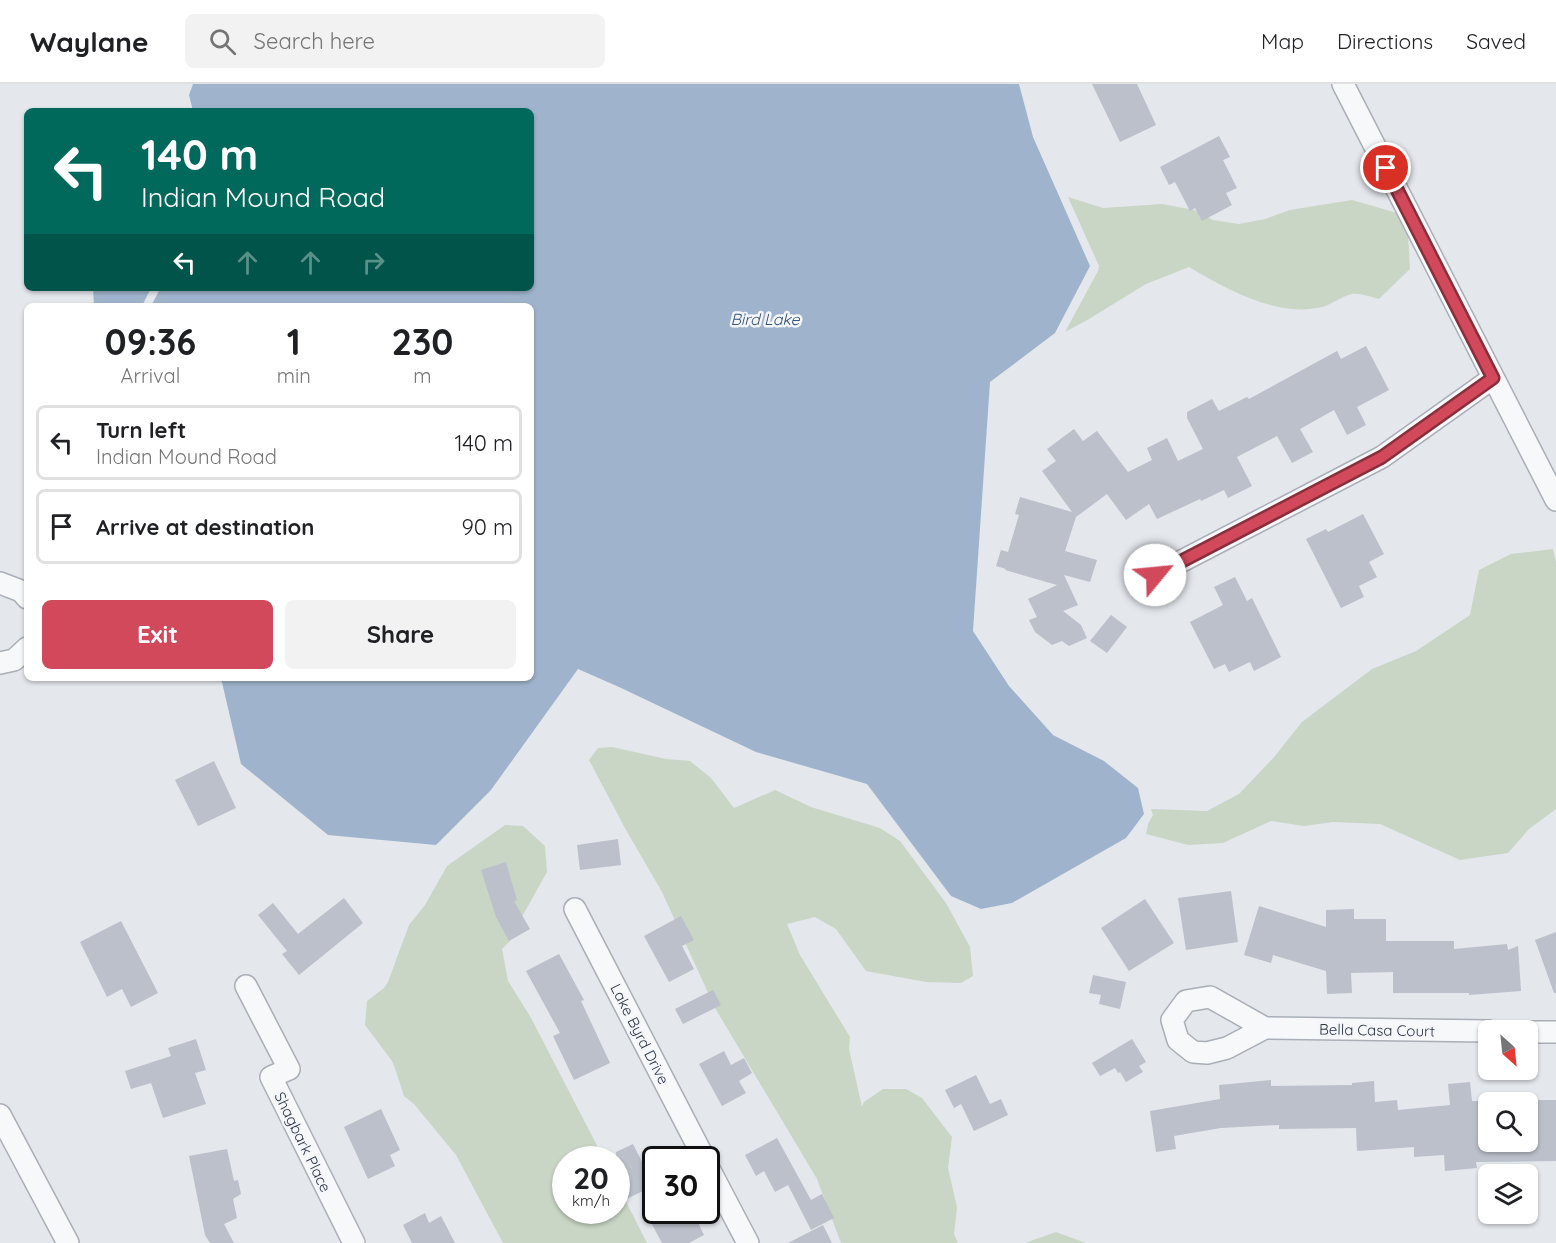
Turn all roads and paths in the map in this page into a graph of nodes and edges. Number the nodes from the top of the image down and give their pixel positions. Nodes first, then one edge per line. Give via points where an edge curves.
1 (1343, 84) edge
2 (1493, 378) junction
3 (1556, 500) edge
4 (1155, 575) dead end
5 (0, 583) edge
6 (24, 594) edge
7 (24, 651) edge
8 (0, 663) edge
9 (575, 909) dead end
10 (246, 986) dead end
11 (1265, 1028) dead end
12 (1478, 1031) edge
13 (1538, 1032) edge
14 (1556, 1032) edge
15 (0, 1115) edge
16 (698, 1146) edge
17 (720, 1188) edge
18 (68, 1243) edge
19 (354, 1243) edge
20 (748, 1243) edge

1 - 2 street
2 - 3 street
2 - 4 street via 1382,457
5 - 6 street
7 - 8 street via 14,660
9 - 16 street, Lake Byrd Drive
10 - 19 street, Shagbark Place via 289,1069 271,1077
11 - 12 street, Bella Casa Court
13 - 14 street
15 - 18 street
17 - 20 street, Lake Byrd Drive

